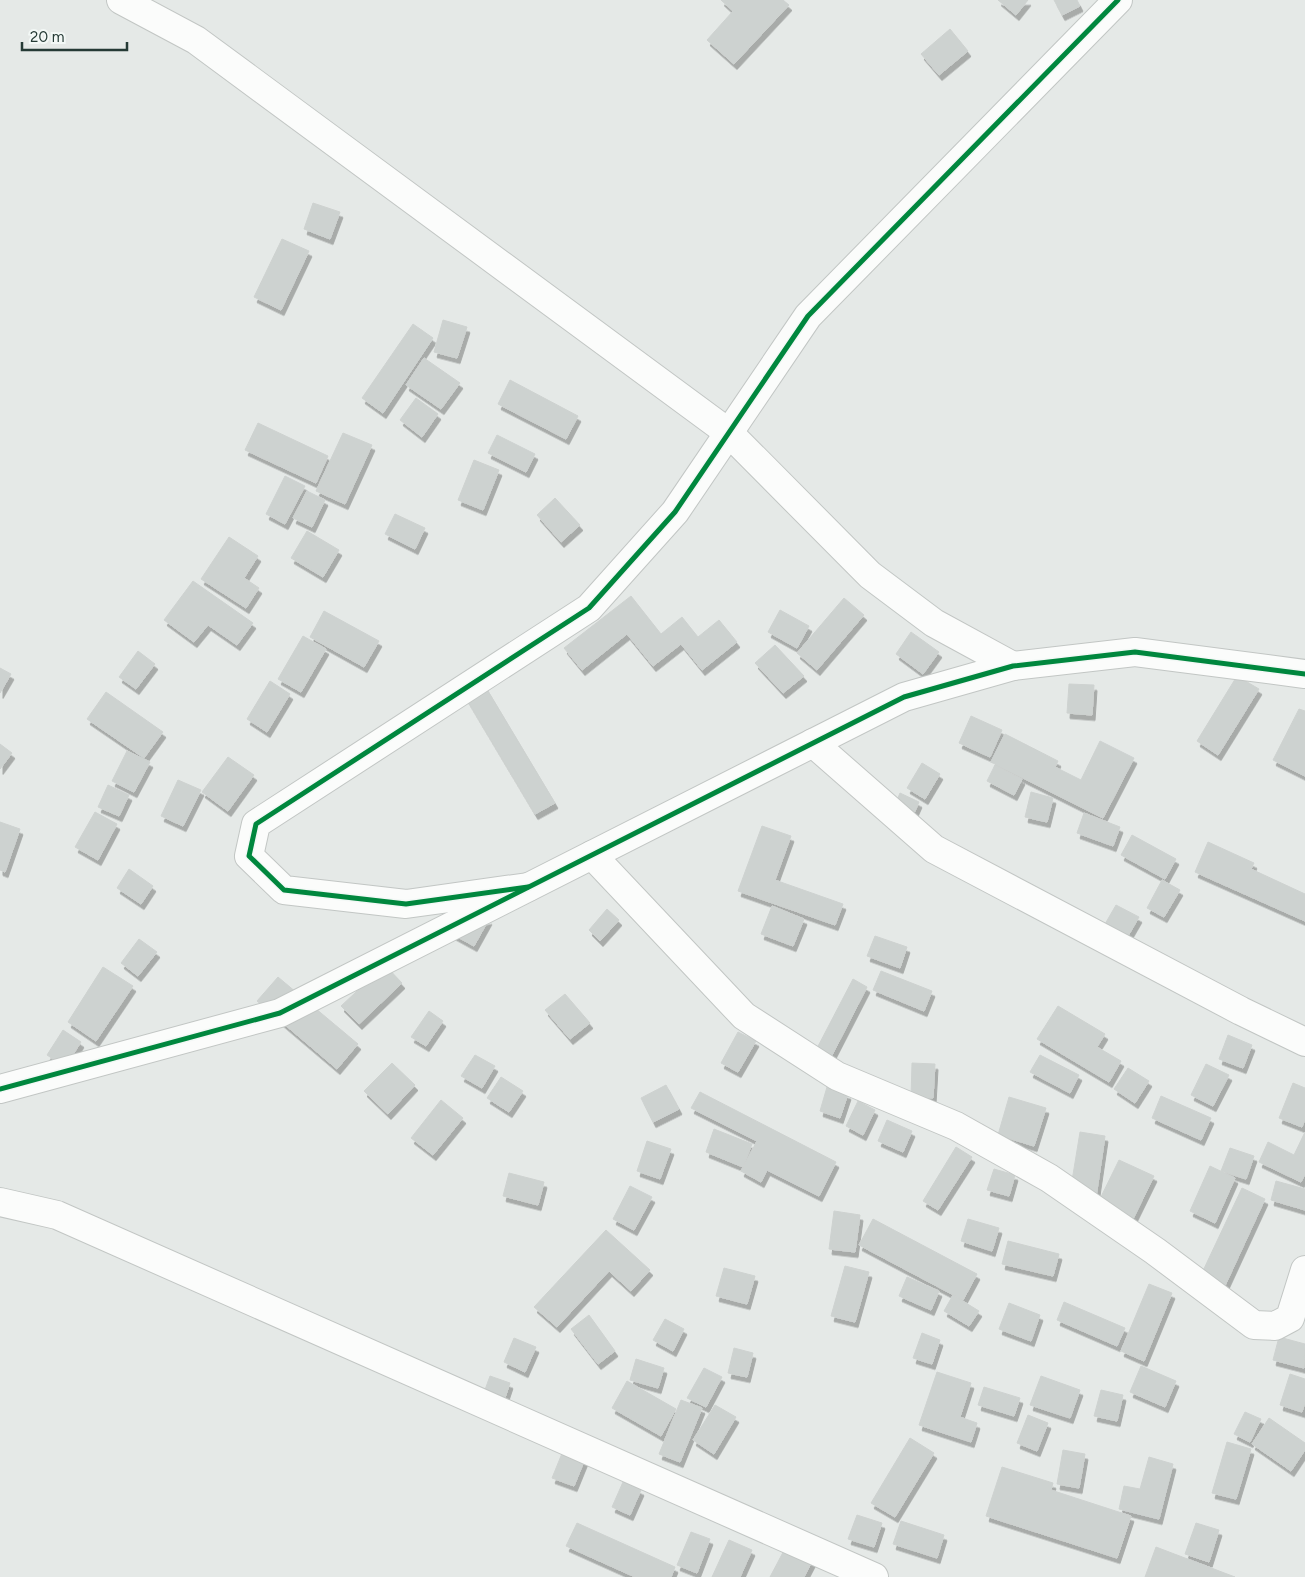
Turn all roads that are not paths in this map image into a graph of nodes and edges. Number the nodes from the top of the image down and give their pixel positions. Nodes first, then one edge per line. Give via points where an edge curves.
1 (121, 0) edge
2 (1118, 0) edge
3 (729, 432) junction
4 (1013, 666) junction
5 (1305, 674) edge
6 (813, 743) junction
7 (592, 855) junction
8 (528, 887) junction
9 (1305, 1042) edge
10 (0, 1089) edge
11 (0, 1202) edge
12 (1305, 1270) edge
13 (874, 1577) edge

1 - 3 street via 196,40
2 - 3 street via 808,316
3 - 4 street via 870,575 934,623
3 - 8 street via 675,512 589,608 256,824 249,856 284,890 406,904
4 - 5 street via 1135,652
4 - 6 street via 904,697
6 - 7 street
6 - 9 street via 934,848
7 - 8 street
7 - 12 street via 744,1016 837,1076 956,1126 1049,1178 1254,1325 1275,1326 1290,1318
8 - 10 street via 280,1013
11 - 13 street via 57,1215

